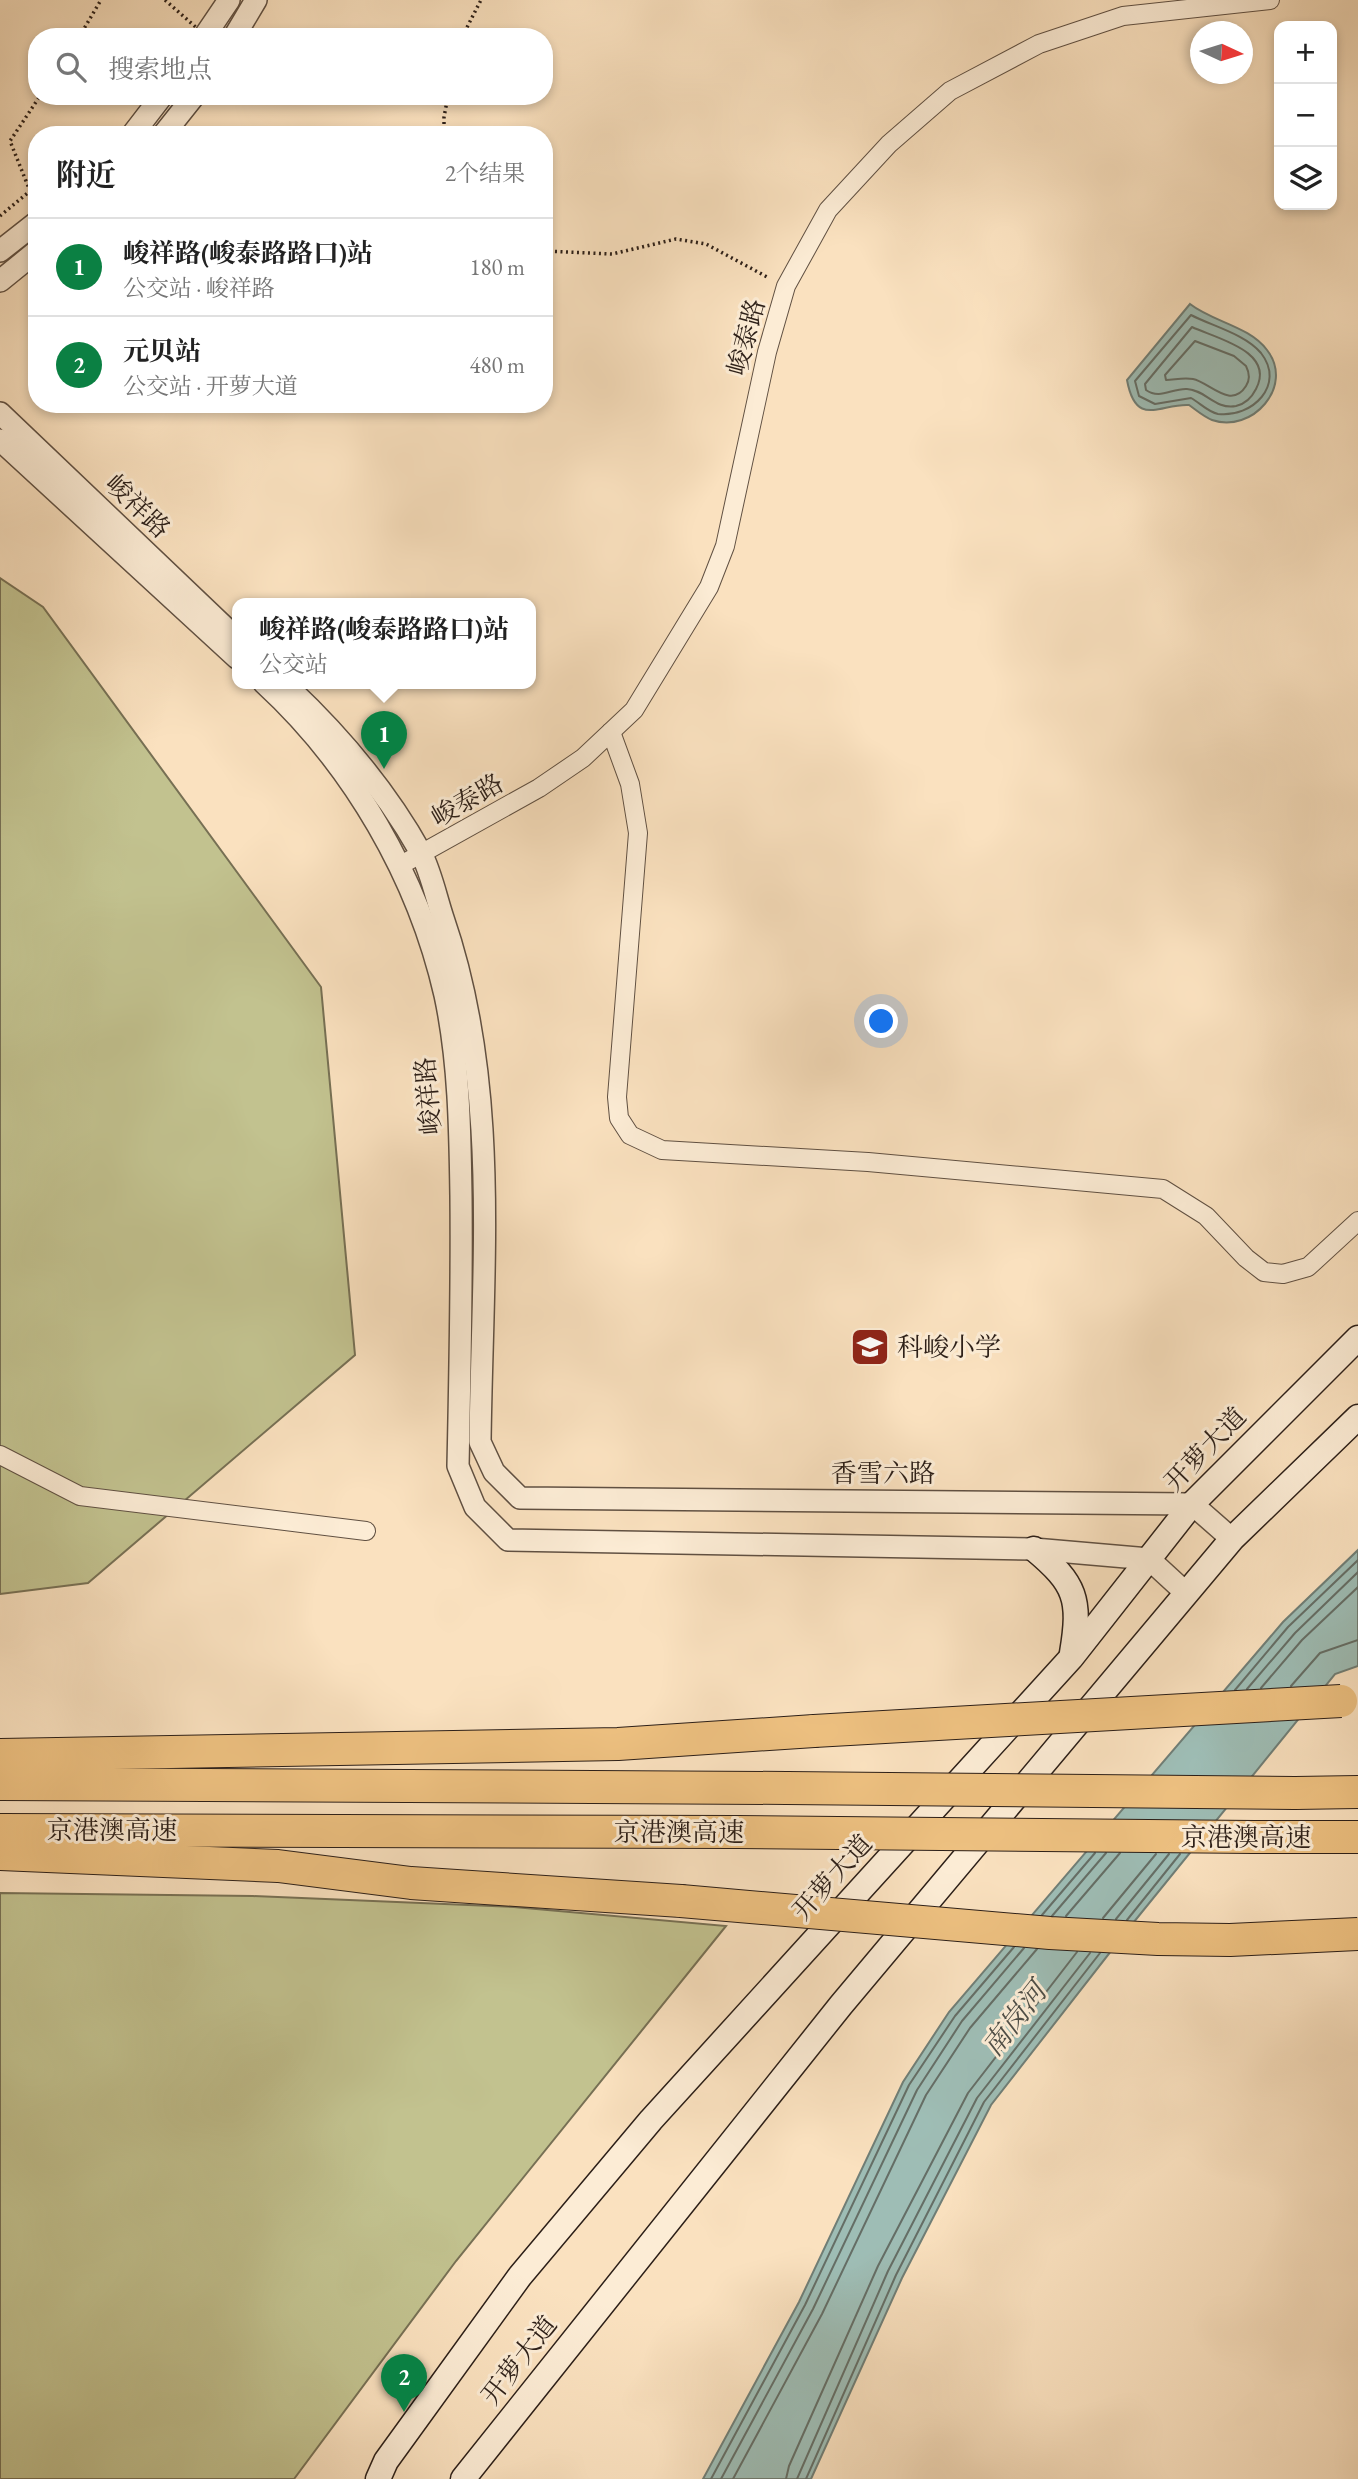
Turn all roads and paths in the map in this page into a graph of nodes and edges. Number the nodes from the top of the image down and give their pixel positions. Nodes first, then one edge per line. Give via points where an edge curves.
1 (101, 0) edge
2 (165, 0) edge
3 (229, 0) edge
4 (256, 0) edge
5 (481, 0) edge
6 (1270, 0) edge
7 (84, 28) edge
8 (196, 28) edge
9 (212, 28) edge
10 (239, 28) edge
11 (467, 28) edge
12 (34, 105) edge
13 (155, 105) edge
14 (187, 105) edge
15 (446, 105) edge
16 (139, 126) edge
17 (170, 126) edge
18 (444, 126) edge
19 (28, 186) edge
20 (28, 193) edge
21 (0, 216) edge
22 (28, 229) edge
23 (0, 251) edge
24 (553, 251) edge
25 (28, 258) edge
26 (0, 281) edge
27 (786, 286) junction
28 (0, 413) edge
29 (0, 440) edge
30 (232, 634) edge
31 (232, 653) edge
32 (270, 689) edge
33 (289, 689) edge
34 (611, 732) junction
35 (422, 855) junction
36 (399, 866) junction
37 (1358, 1221) edge
38 (1358, 1338) edge
39 (1358, 1417) edge
40 (0, 1455) edge
41 (520, 1498) joint
42 (1192, 1504) junction
43 (366, 1531) dead end
44 (1232, 1539) junction
45 (1034, 1549) junction
46 (1149, 1559) junction
47 (1186, 1593) junction
48 (1071, 1658) junction
49 (1350, 1701) edge
50 (0, 1755) edge
51 (0, 1784) edge
52 (1358, 1793) edge
53 (0, 1830) edge
54 (1358, 1837) edge
55 (0, 1854) edge
56 (1358, 1934) edge
57 (378, 2479) edge
58 (463, 2479) edge

1 - 7 path
2 - 8 path, bridge
3 - 9 street
4 - 10 street
5 - 11 path
6 - 27 street, 峻泰路 via 1122,16 1039,44 950,91 889,144 828,210
12 - 19 path via 10,141
13 - 16 street
14 - 17 street
15 - 18 path
20 - 21 path
22 - 23 street
24 - 27 path via 612,254 676,239 706,244
25 - 26 street
27 - 34 street, 峻泰路 via 725,546 709,587 634,710
28 - 30 street, 峻祥路
29 - 31 street, 峻祥路
32 - 36 street, 峻祥路 via 326,749 364,802
33 - 35 street, 峻祥路 via 380,788
34 - 35 street, 峻泰路 via 540,788
34 - 37 street via 630,784 638,833 617,1097 619,1118 630,1135 662,1150 881,1163 1163,1189 1206,1216 1264,1272 1283,1274 1308,1267
35 - 36 street, 峻泰路
35 - 41 street, 峻祥路 via 456,956 474,1036 481,1100 480,1442 494,1472
36 - 45 street, 峻祥路 via 425,928 445,996 455,1068 461,1231 458,1466 475,1507 508,1540
38 - 42 main road, 开萝大道
39 - 44 main road, 开萝大道
40 - 43 street via 80,1496
41 - 42 street, 香雪六路
42 - 44 street
42 - 46 main road, 开萝大道
44 - 47 main road, 开萝大道
45 - 46 street
45 - 48 main road via 1069,1583 1076,1601
46 - 47 street
46 - 48 main road, 开萝大道
47 - 58 main road, 开萝大道 via 841,2005
48 - 57 main road, 开萝大道 via 581,2203 520,2276 386,2461
49 - 50 highway, bridge via 618,1744
51 - 52 highway, 京港澳高速, bridge
53 - 54 highway, 京港澳高速, bridge
55 - 56 highway, bridge via 278,1866 411,1883 1050,1933 1230,1940

